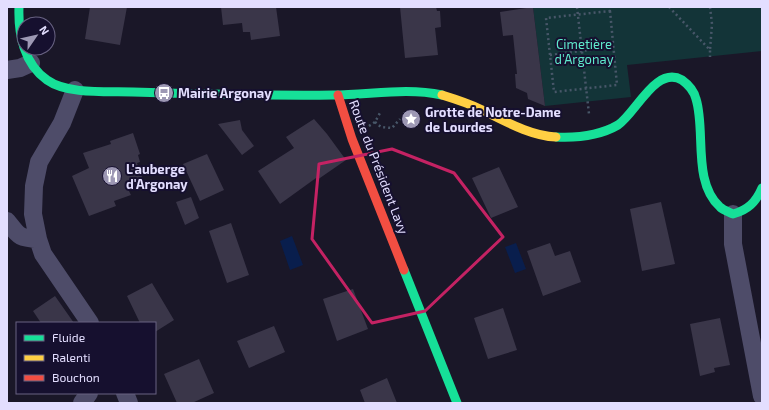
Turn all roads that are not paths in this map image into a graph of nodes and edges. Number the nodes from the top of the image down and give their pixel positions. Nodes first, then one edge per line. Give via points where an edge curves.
1 (19, 7) edge
2 (31, 63) junction
3 (7, 70) edge
4 (75, 90) junction
5 (338, 95) junction
6 (762, 188) edge
7 (733, 214) junction
8 (7, 221) edge
9 (38, 239) junction
10 (89, 322) edge
11 (88, 394) edge
12 (762, 396) edge
13 (82, 403) edge
14 (457, 403) edge

1 - 2 street, Route du Président Lavy via 18,18 23,47
2 - 3 street
2 - 4 street, Route du Président Lavy via 48,82
4 - 5 street, Route du Président Lavy
4 - 9 street via 62,123 39,162 34,186 33,214
5 - 7 street via 422,91 463,101 537,134 572,138 607,131 624,121 642,98 663,78 675,77 684,80 693,91 698,104 699,144 709,191 718,205
5 - 14 street, Route du Président Lavy via 351,135
6 - 7 street via 752,205 743,212
7 - 12 street via 733,244
8 - 9 street via 16,233 24,238
9 - 10 street via 43,254
11 - 13 street

